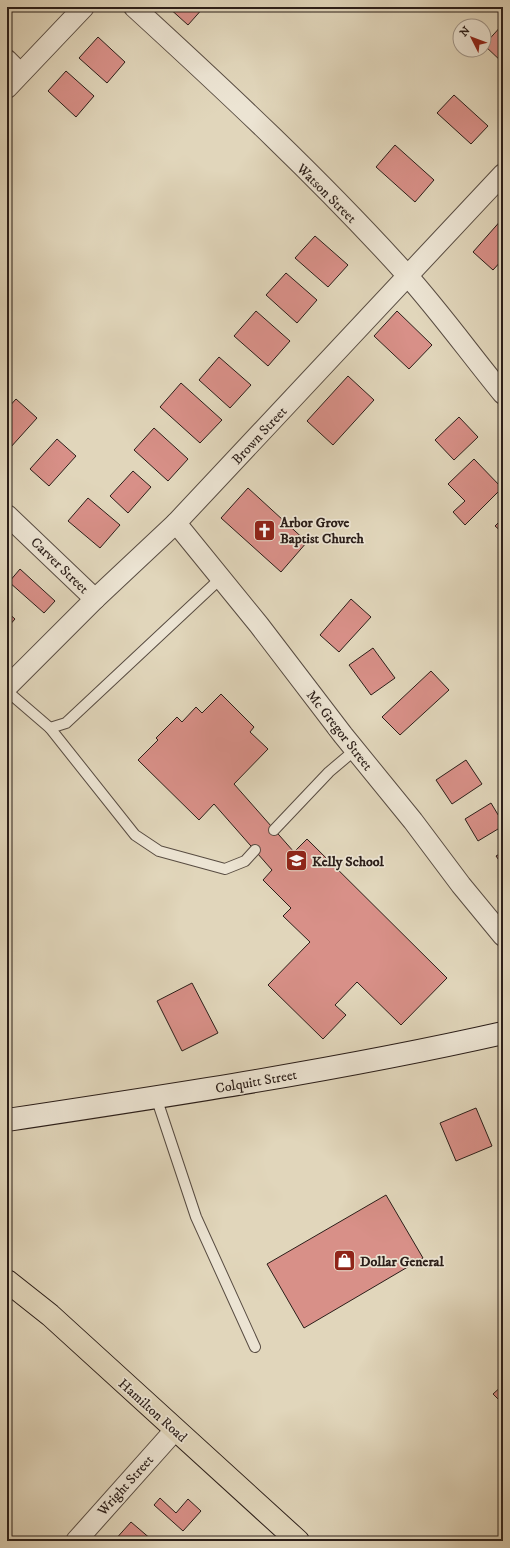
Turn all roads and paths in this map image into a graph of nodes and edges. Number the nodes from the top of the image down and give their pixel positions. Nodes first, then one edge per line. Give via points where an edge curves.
1 (84, 7) edge
2 (134, 7) edge
3 (14, 66) edge
4 (7, 88) edge
5 (503, 174) edge
6 (407, 275) junction
7 (503, 394) edge
8 (7, 515) edge
9 (176, 523) junction
10 (221, 578) junction
11 (95, 599) junction
12 (7, 687) edge
13 (7, 692) edge
14 (50, 728) junction
15 (355, 750) junction
16 (274, 830) dead end
17 (255, 850) dead end
18 (503, 936) edge
19 (503, 1032) edge
20 (156, 1097) junction
21 (7, 1120) edge
22 (7, 1281) edge
23 (255, 1347) dead end
24 (175, 1430) junction
25 (76, 1541) edge
26 (298, 1541) edge

1 - 3 street
2 - 6 street, Watson Street via 233,97
3 - 4 street
5 - 6 street, Brown Street
6 - 7 street, Watson Street
6 - 9 street, Brown Street
8 - 11 street, Carver Street
9 - 10 street, Mc Gregor Street
9 - 11 street, Brown Street
10 - 14 lane via 66,723
10 - 15 street, Mc Gregor Street
11 - 12 street, Brown Street
13 - 14 lane
14 - 17 lane via 135,835 158,851 225,869 245,861
15 - 16 lane
15 - 18 street, Mc Gregor Street
19 - 20 street, Colquitt Street via 405,1055
20 - 21 street, Colquitt Street
20 - 23 lane via 196,1217
22 - 24 highway, Hamilton Road via 50,1315
24 - 25 street, Wright Street
24 - 26 highway, Hamilton Road

